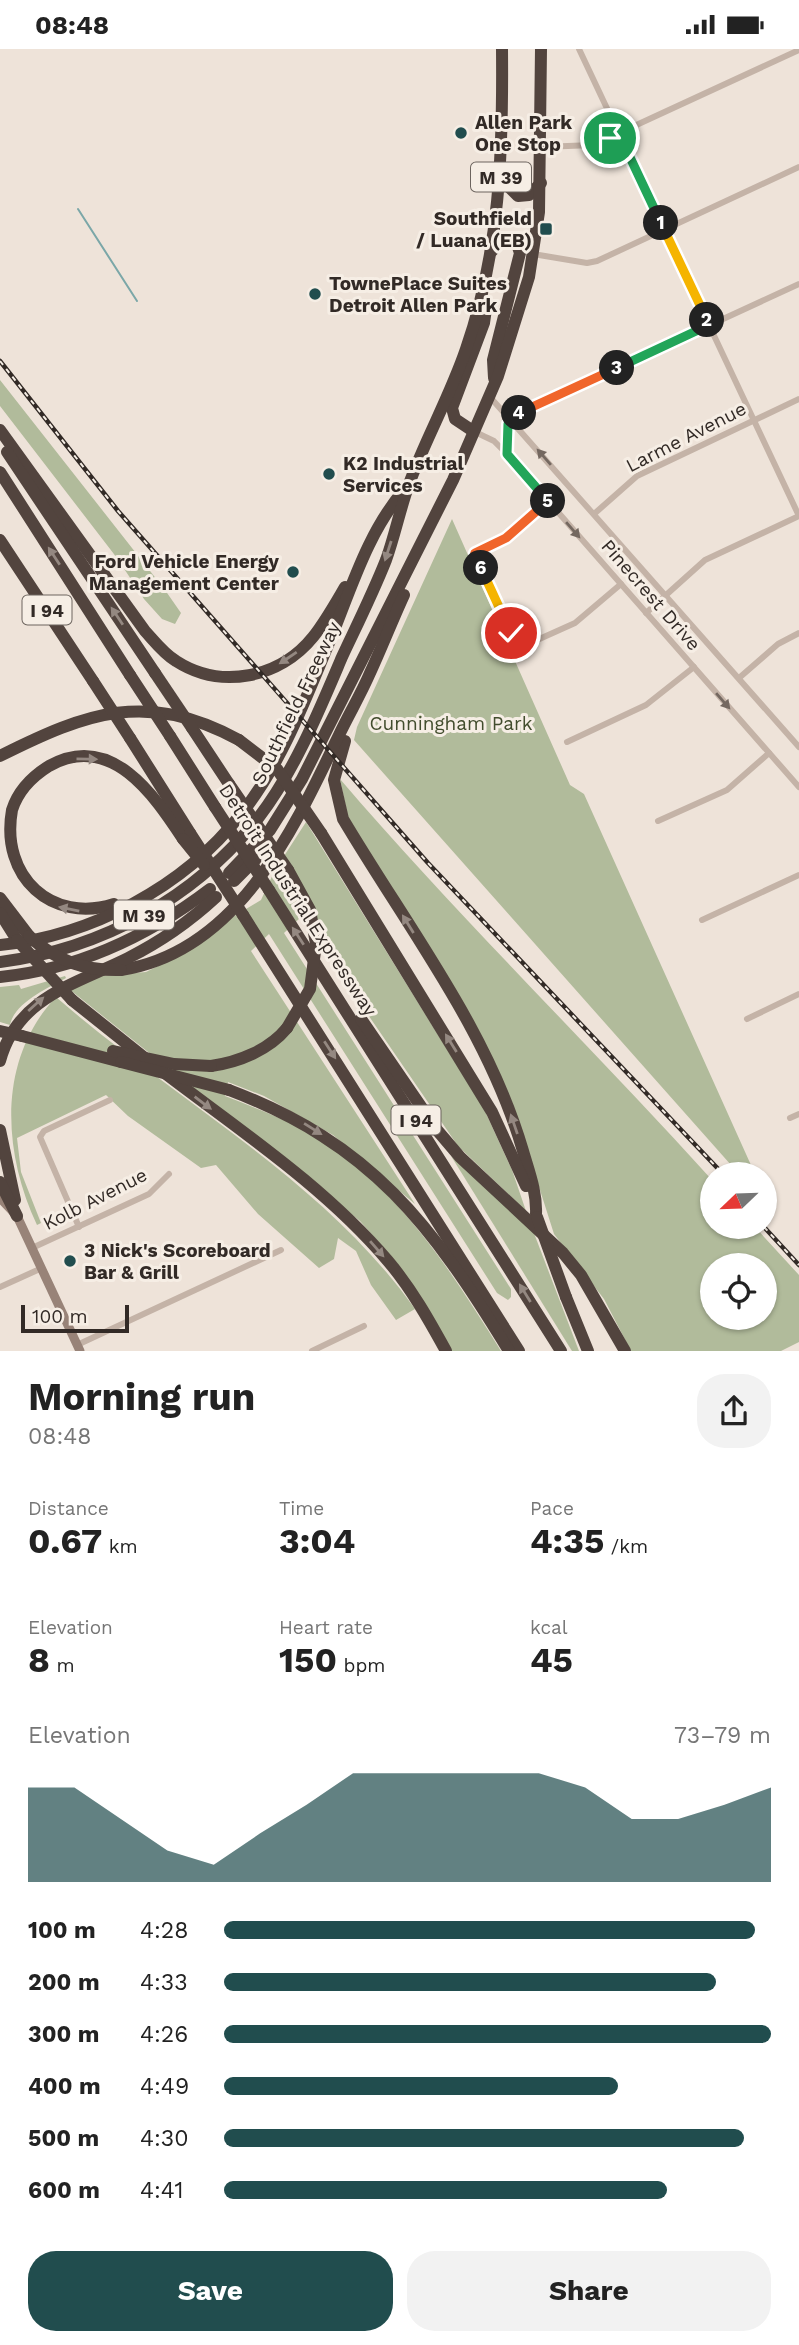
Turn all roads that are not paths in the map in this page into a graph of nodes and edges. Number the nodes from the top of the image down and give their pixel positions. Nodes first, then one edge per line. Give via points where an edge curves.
1 (502, 49) edge
2 (541, 49) edge
3 (579, 49) edge
4 (799, 50) edge
5 (503, 76) junction
6 (619, 134) junction
7 (542, 147) junction
8 (799, 167) edge
9 (541, 183) junction
10 (664, 229) junction
11 (492, 251) junction
12 (533, 254) junction
13 (799, 284) edge
14 (485, 285) junction
15 (709, 325) junction
16 (492, 391) junction
17 (799, 399) edge
18 (511, 419) junction
19 (754, 420) junction
20 (0, 429) edge
21 (473, 431) junction
22 (0, 442) edge
23 (507, 454) junction
24 (0, 472) edge
25 (453, 480) junction
26 (408, 486) junction
27 (548, 502) junction
28 (594, 514) junction
29 (799, 516) edge
30 (0, 540) edge
31 (359, 567) junction
32 (621, 584) junction
33 (666, 595) junction
34 (646, 613) junction
35 (799, 633) edge
36 (694, 667) junction
37 (370, 675) junction
38 (739, 678) junction
39 (568, 742) dead end
40 (799, 747) edge
41 (769, 753) junction
42 (0, 757) edge
43 (798, 783) edge
44 (250, 801) junction
45 (658, 821) dead end
46 (187, 836) junction
47 (799, 874) edge
48 (223, 886) junction
49 (0, 898) edge
50 (0, 913) edge
51 (702, 920) dead end
52 (23, 938) junction
53 (0, 945) edge
54 (0, 962) edge
55 (0, 977) edge
56 (328, 983) junction
57 (799, 994) edge
58 (747, 1019) dead end
59 (0, 1031) edge
60 (40, 1041) junction
61 (0, 1061) edge
62 (110, 1100) dead end
63 (799, 1114) edge
64 (790, 1118) dead end
65 (0, 1129) edge
66 (0, 1162) edge
67 (169, 1174) dead end
68 (0, 1182) edge
69 (0, 1198) edge
70 (15, 1200) junction
71 (536, 1215) junction
72 (17, 1216) junction
73 (79, 1227) junction
74 (32, 1248) junction
75 (281, 1250) dead end
76 (42, 1268) junction
77 (0, 1287) edge
78 (364, 1326) dead end
79 (78, 1348) edge
80 (312, 1351) edge
81 (446, 1351) edge
82 (509, 1351) edge
83 (519, 1351) edge
84 (561, 1351) edge
85 (588, 1351) edge
86 (625, 1351) edge

1 - 5 highway, M 39
2 - 7 highway, M 39
3 - 6 street
4 - 6 street
5 - 9 highway via 509,120 509,187 523,197
5 - 11 highway, M 39 via 501,169
6 - 7 street via 588,147
6 - 10 street
7 - 9 highway, M 39
8 - 10 street
9 - 12 highway, M 39
10 - 12 street via 592,263
10 - 15 street
11 - 14 highway, M 39
11 - 16 highway via 508,240 517,244 520,253 493,360
12 - 16 highway, M 39 via 523,301
13 - 15 street
14 - 21 highway via 484,323 452,408 455,419
14 - 26 highway, Southfield Freeway / M 39 via 463,359
15 - 18 street
15 - 19 street
16 - 18 street, Pinecrest Drive
16 - 21 highway, M 39
17 - 19 street, Larme Avenue
18 - 23 street
28 -> 18 street, Pinecrest Drive
19 - 28 street, Larme Avenue via 637,476
19 - 29 street
31 -> 20 highway via 312,638 289,659 247,676 200,673 173,660 145,631
21 - 23 street, Pinecrest Drive
21 - 25 highway, M 39
60 -> 22 highway, bridge via 187,1066 227,1064 280,1037 300,1011 310,989 316,944 304,897
23 - 27 street, Pinecrest Drive
56 -> 24 highway, Detroit Industrial Expressway / I 94, bridge
25 - 37 highway via 453,494
25 - 48 highway, Southfield Freeway / M 39 via 263,851
26 - 31 highway via 391,505
26 -> 54 highway, Southfield Freeway / M 39 via 386,559 329,688 289,770 259,816 201,875 154,910 46,955
27 -> 32 street, Pinecrest Drive
27 - 32 street via 506,538 475,553 517,643 526,645 575,623
28 - 33 street, Pinecrest Drive
29 - 33 street via 705,560
30 - 46 highway, I 94, bridge via 130,738
31 - 44 highway via 289,733
32 - 34 street, Pinecrest Drive
33 - 34 street
33 - 38 street, Pinecrest Drive
34 - 36 street, Pinecrest Drive
35 - 38 street via 778,644
36 - 39 street via 653,701
36 -> 41 street, Pinecrest Drive
37 - 52 highway, bridge via 288,839 255,884 183,949 152,964 121,970 86,968
71 -> 37 highway via 537,1198 522,1145 480,1044 338,807 335,769
38 - 40 street, Pinecrest Drive
41 - 43 street, Pinecrest Drive
41 - 45 street via 727,790
71 -> 42 highway, bridge via 492,1112 277,769 239,740 205,723 140,710 70,723
44 -> 46 highway via 176,870 95,911 53,905 30,888 13,860 9,824 19,795 38,773 61,761 87,757 116,764 132,775
44 - 53 highway via 191,865 148,895 84,925
46 - 48 highway, I 94, bridge
47 - 51 street
48 - 55 highway, M 39 via 106,951 67,966
61 -> 48 highway via 18,1023 46,996 153,944
48 -> 83 highway, I 94, bridge
49 - 52 highway
50 - 52 highway
52 -> 81 highway, bridge via 72,1000 347,1218 404,1282
84 -> 56 highway, Detroit Industrial Expressway / I 94
56 - 86 highway via 350,1002 436,1130 581,1275
57 - 58 street
59 - 60 highway, bridge
60 -> 82 highway, bridge via 229,1090 306,1125 382,1179 408,1206 450,1258
62 - 73 street via 40,1137
63 - 64 street
65 - 70 highway
66 - 70 main road
67 - 73 street, Kolb Avenue via 149,1194
68 - 72 highway
69 - 72 main road
70 - 72 main road
71 - 85 highway, bridge
72 - 74 main road
73 - 74 street, Kolb Avenue
74 - 76 main road
75 - 79 street
76 - 77 street
76 - 79 main road
78 - 80 street

